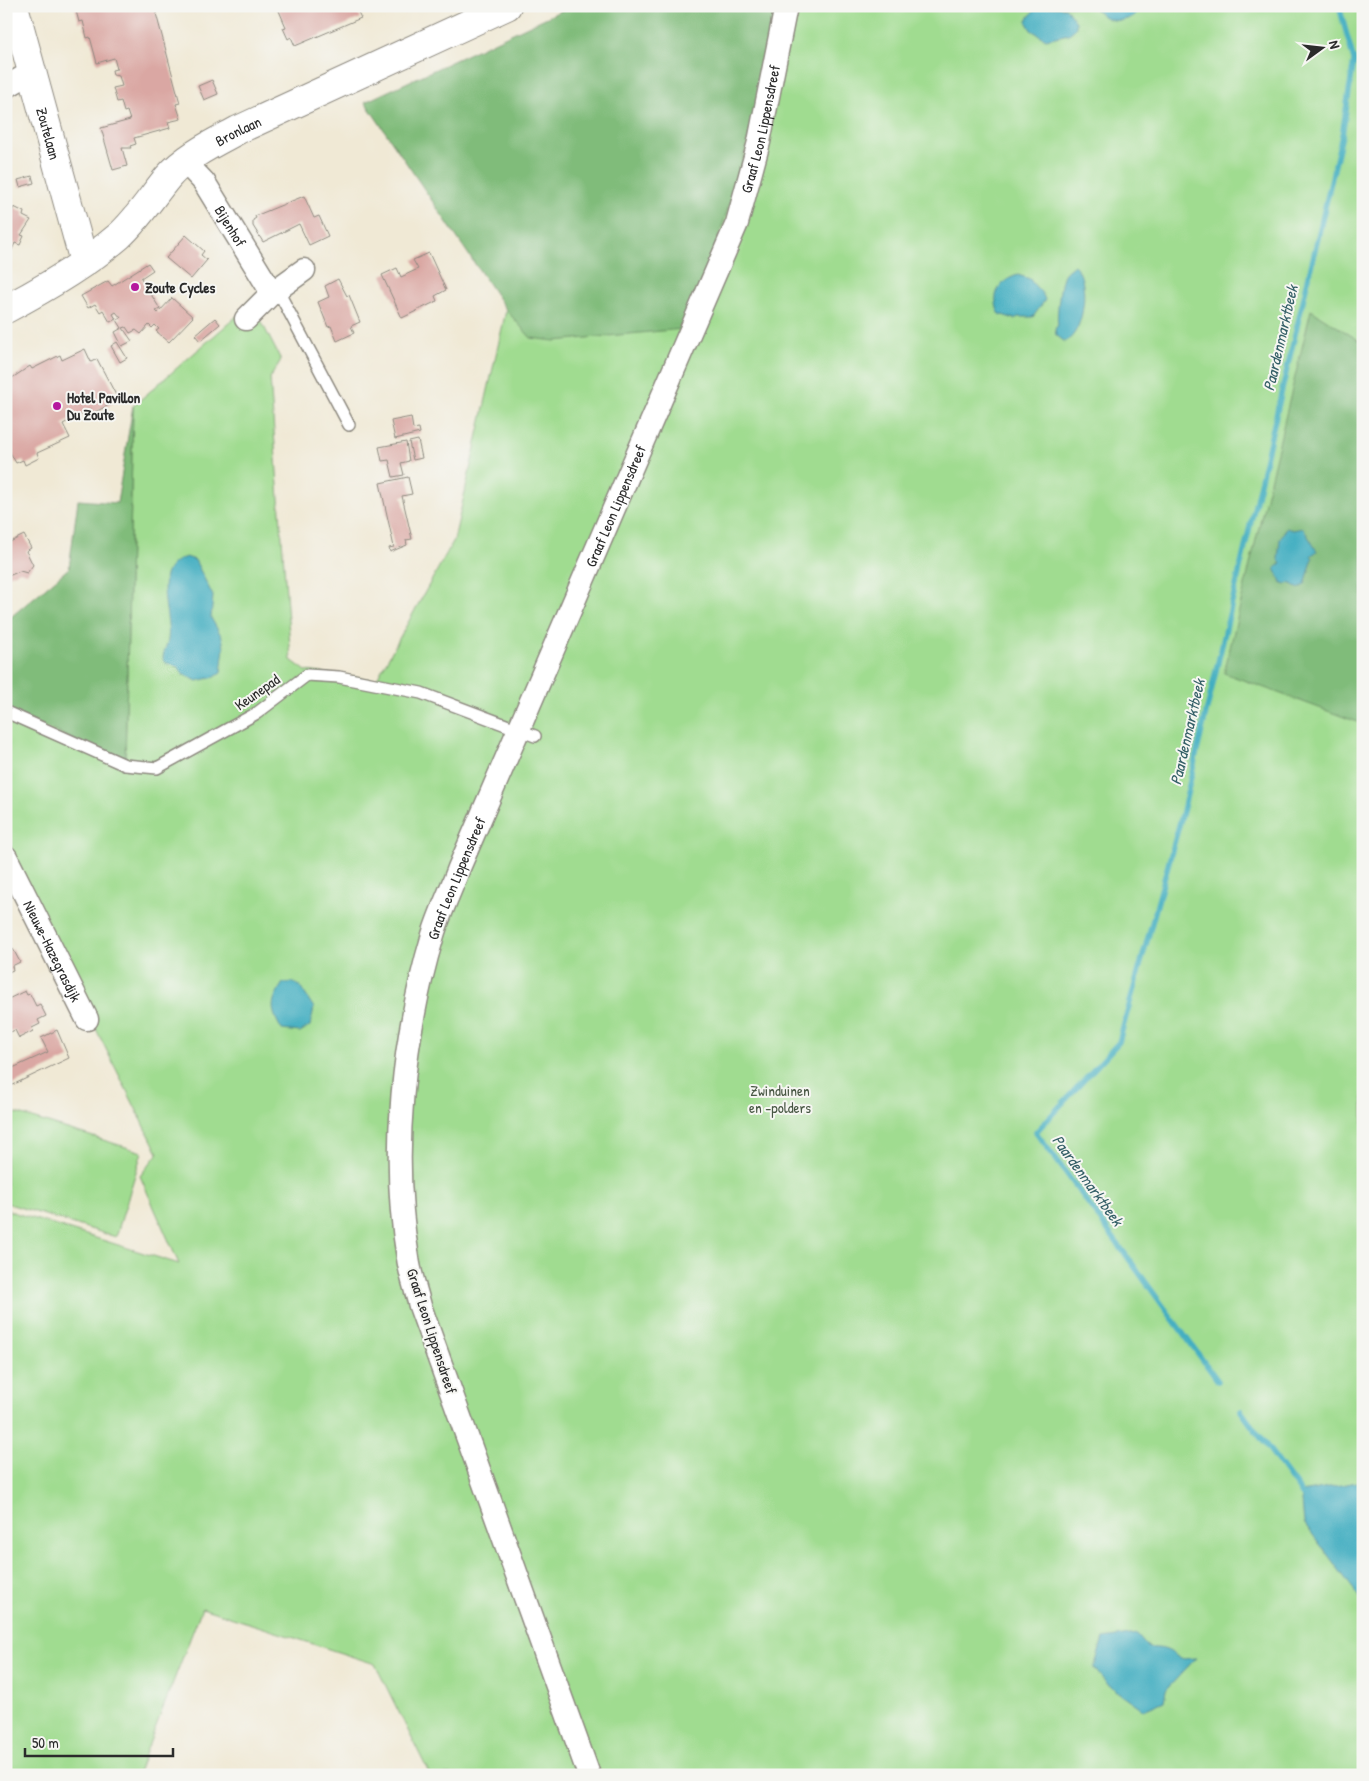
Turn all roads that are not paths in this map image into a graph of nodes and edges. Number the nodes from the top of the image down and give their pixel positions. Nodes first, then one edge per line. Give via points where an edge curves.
1 (14, 6) edge
2 (507, 6) edge
3 (786, 6) edge
4 (32, 72) junction
5 (6, 88) edge
6 (185, 162) junction
7 (84, 262) junction
8 (304, 270) dead end
9 (274, 291) junction
10 (6, 308) edge
11 (246, 319) dead end
12 (349, 425) dead end
13 (6, 712) edge
14 (528, 732) junction
15 (7, 861) edge
16 (87, 1019) dead end
17 (589, 1775) edge

1 - 4 street, Zoutelaan
2 - 6 street, Bronlaan via 238,130
3 - 14 street, Graaf Leon Lippensdreef via 759,142 737,223
4 - 5 street
4 - 7 street, Zoutelaan
6 - 7 street, Bronlaan via 169,176 120,235
6 - 9 street, Bijenhof via 204,182
7 - 10 street, Bronlaan via 53,284
8 - 9 street
9 - 11 street
9 - 12 lane
13 - 14 lane, Keunepad via 125,765 141,768 157,768 257,713 307,675 339,677 421,693
14 - 17 street, Graaf Leon Lippensdreef via 459,868 433,934 415,1006 404,1075 402,1206 408,1259 420,1306
15 - 16 street, Nieuwe-Hazegrasdijk

